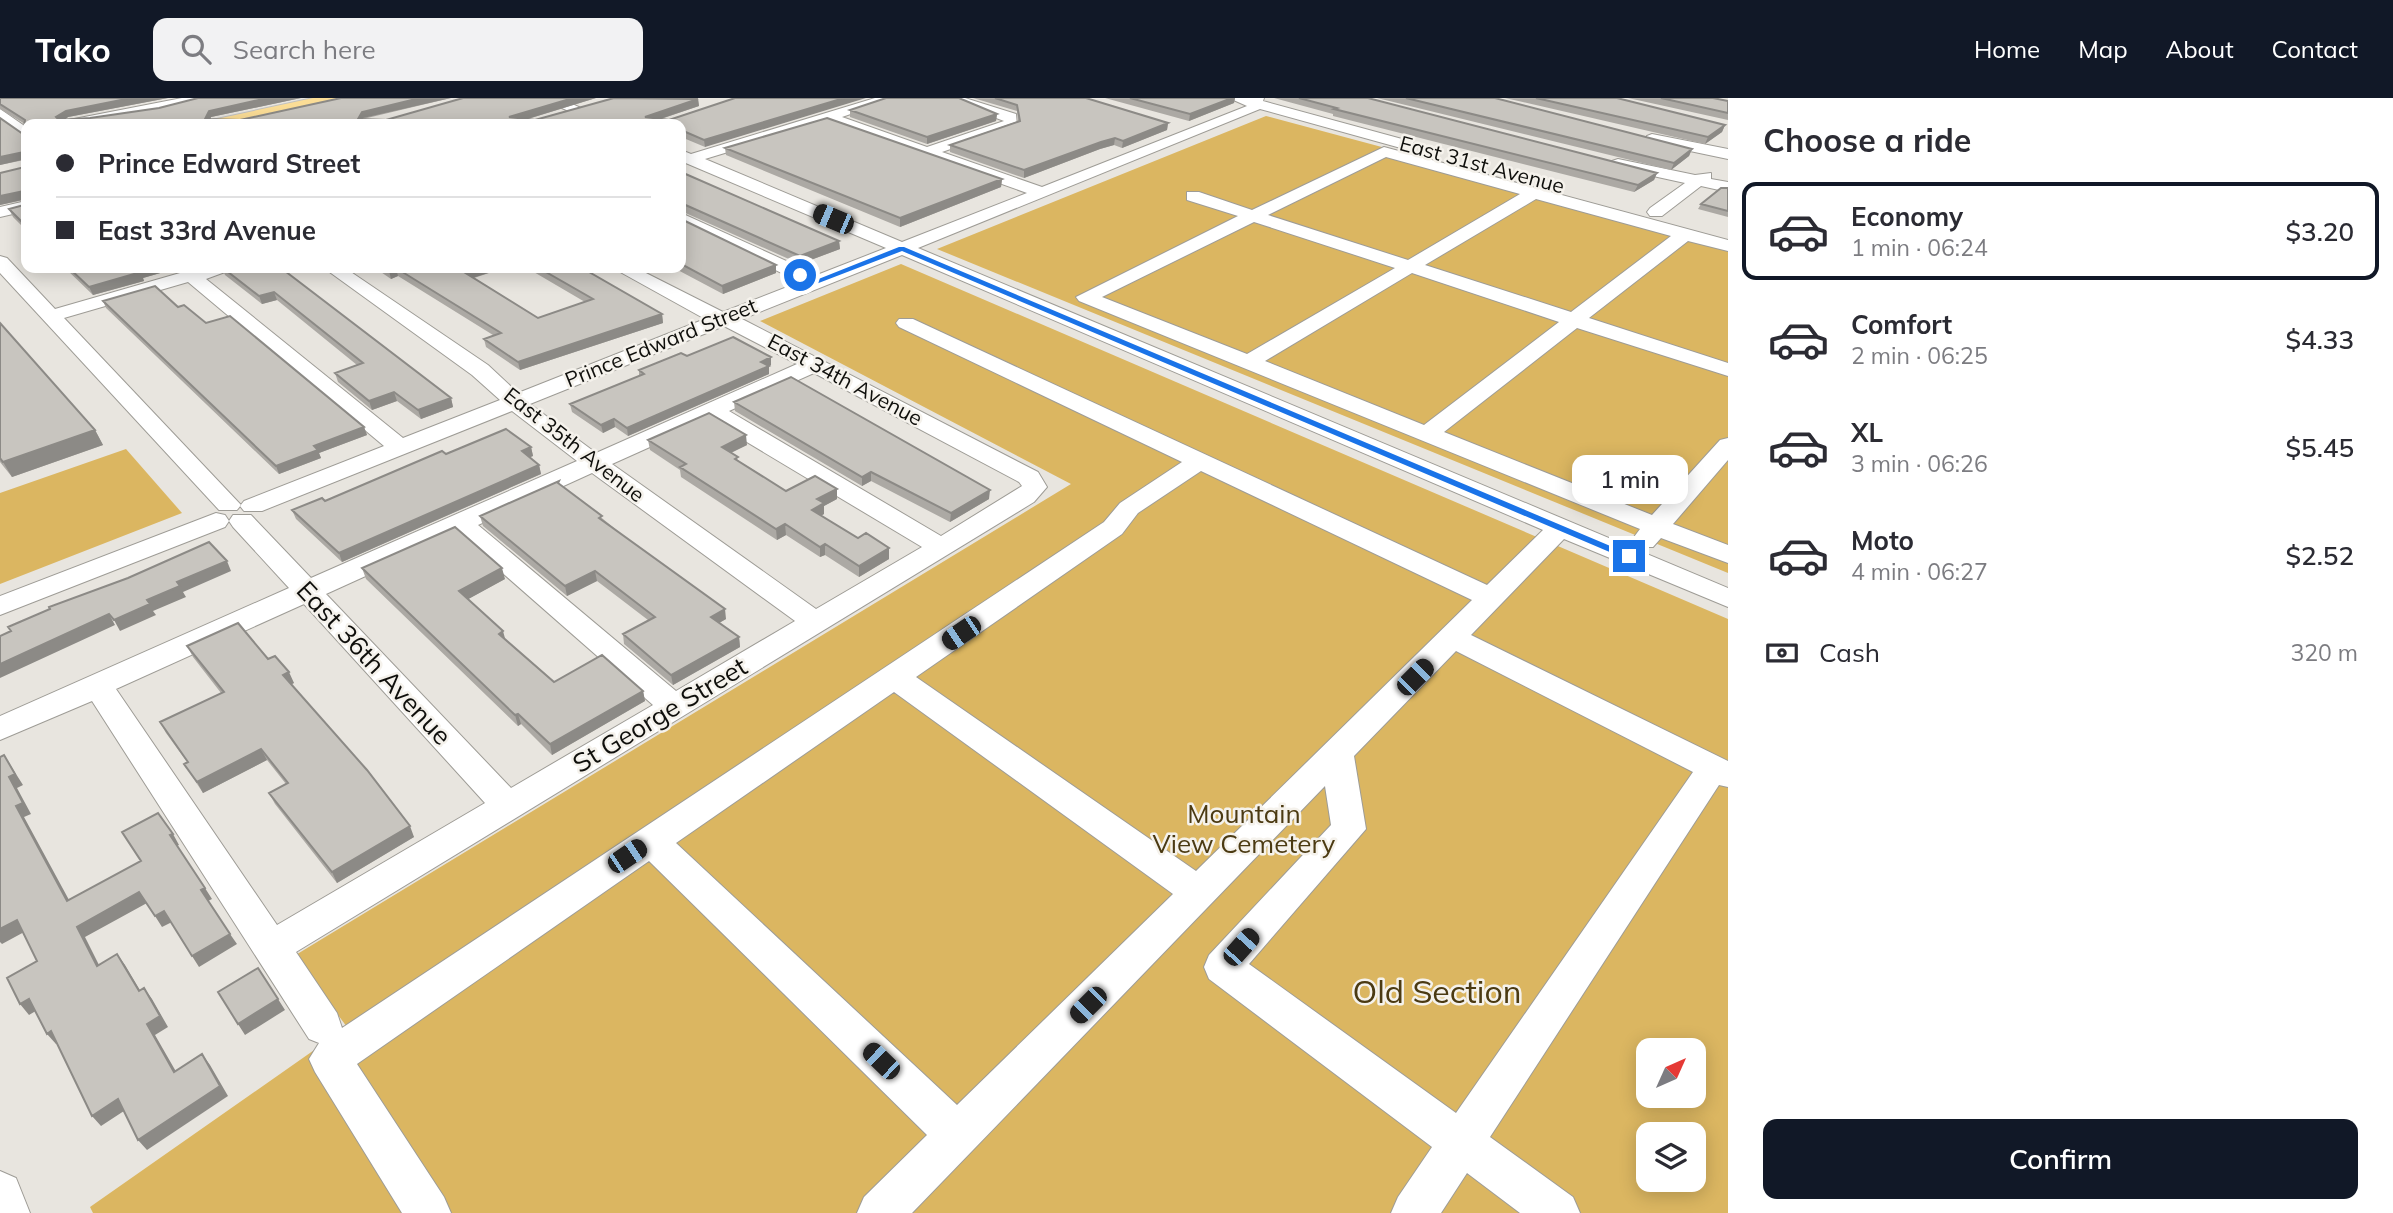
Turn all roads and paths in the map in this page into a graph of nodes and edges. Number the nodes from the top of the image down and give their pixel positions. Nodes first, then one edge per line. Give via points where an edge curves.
1 (116, 98) edge
2 (201, 98) edge
3 (337, 98) edge
4 (547, 98) edge
5 (890, 98) edge
6 (951, 98) edge
7 (1236, 98) edge
8 (1256, 100) edge
9 (602, 103) edge
10 (575, 110) junction
11 (135, 111) junction
12 (0, 113) edge
13 (546, 117) edge
14 (827, 117) junction
15 (94, 119) edge
16 (147, 119) edge
17 (241, 119) edge
18 (597, 119) edge
19 (750, 125) edge
20 (1177, 126) dead end
21 (21, 130) edge
22 (1196, 131) junction
23 (772, 134) junction
24 (1637, 136) edge
25 (927, 152) junction
26 (686, 157) edge
27 (686, 157) edge
28 (1728, 157) edge
29 (1598, 159) edge
30 (1698, 182) junction
31 (1728, 187) edge
32 (1043, 193) junction
33 (1534, 193) junction
34 (1194, 196) dead end
35 (21, 207) edge
36 (0, 212) edge
37 (1656, 212) junction
38 (1254, 215) junction
39 (686, 220) edge
40 (1728, 231) edge
41 (1685, 234) junction
42 (1728, 246) edge
43 (902, 248) junction
44 (21, 254) dead end
45 (0, 261) edge
46 (1410, 266) junction
47 (184, 273) edge
48 (191, 273) edge
49 (340, 273) edge
50 (631, 273) edge
51 (816, 282) junction
52 (51, 316) junction
53 (724, 318) junction
54 (1575, 320) junction
55 (906, 323) dead end
56 (1249, 362) junction
57 (815, 364) junction
58 (1728, 370) edge
59 (515, 401) junction
60 (712, 411) junction
61 (1427, 434) junction
62 (1728, 445) edge
63 (400, 447) junction
64 (1200, 461) junction
65 (594, 463) junction
66 (1029, 477) joint
67 (235, 513) junction
68 (460, 523) junction
69 (1657, 526) junction
70 (1561, 527) junction
71 (941, 547) junction
72 (1728, 555) edge
73 (1629, 556) junction
74 (307, 592) junction
75 (1728, 597) edge
76 (1493, 599) junction
77 (0, 607) edge
78 (816, 622) junction
79 (1454, 638) junction
80 (895, 677) junction
81 (97, 686) junction
82 (674, 706) junction
83 (0, 729) edge
84 (1338, 754) junction
85 (1720, 771) edge
86 (507, 805) junction
87 (650, 840) junction
88 (1199, 893) junction
89 (272, 947) junction
90 (323, 1026) dead end
91 (958, 1135) junction
92 (1461, 1143) junction
93 (0, 1195) edge
94 (7, 1213) edge
95 (429, 1213) edge
96 (880, 1213) edge
97 (1414, 1213) edge
98 (1557, 1213) edge

1 - 11 street
2 - 11 street
3 - 17 main road
4 - 10 street
5 - 14 street
6 - 25 street via 1012,117 1012,123
7 - 8 street, East 31st Avenue
8 - 22 street, Prince Edward Street via 1253,109
8 - 37 street, East 31st Avenue
9 - 10 street
10 - 13 street
10 - 18 street
11 - 15 street
11 - 16 street
12 - 21 street
14 - 23 street
14 - 25 street
19 - 23 street
20 - 22 street
22 - 32 street, Prince Edward Street
23 - 26 street
24 - 28 street
25 - 32 street
27 - 43 street
28 - 30 street
29 - 30 street
30 - 31 street
30 - 37 street
32 - 43 street, Prince Edward Street
33 - 38 street via 1384,152
33 - 41 street
33 - 46 street
34 - 38 street
35 - 36 street
37 - 40 street, East 31st Avenue
38 - 46 street
38 - 56 street via 1086,297
39 - 51 street
41 - 42 street
41 - 54 street
43 - 51 street, Prince Edward Street
43 - 70 street
44 - 45 street
45 - 52 street, East 36th Avenue
46 - 54 street
46 - 56 street
47 - 52 street
48 - 63 street
49 - 59 street, East 35th Avenue via 480,370
50 - 53 street, East 34th Avenue
51 - 53 street, Prince Edward Street
52 - 67 street, East 36th Avenue
53 - 57 street, East 34th Avenue
53 - 59 street, Prince Edward Street
54 - 58 street
54 - 61 street
55 - 64 street
56 - 61 street
57 - 60 street
57 - 66 street, East 34th Avenue
59 - 63 street, Prince Edward Street
59 - 65 street, East 35th Avenue
60 - 65 street
60 - 71 street
61 - 69 street
62 - 69 street
63 - 67 street, Prince Edward Street
64 - 76 street
64 - 80 street via 1129,508 1113,528
65 - 68 street
65 - 78 street, East 35th Avenue
66 - 71 street, St George Street via 1035,487 1025,497
67 - 74 street, East 36th Avenue
67 - 77 street, Prince Edward Street
68 - 74 street
68 - 82 street
69 - 72 street
69 - 73 street
70 - 73 street
70 - 76 street
71 - 78 street, St George Street
73 - 75 street
74 - 81 street
74 - 86 street, East 36th Avenue
76 - 79 street
78 - 82 street, St George Street
79 - 84 street
79 - 85 street
80 - 87 street
80 - 88 street
81 - 83 street
81 - 89 street
82 - 86 street, St George Street
84 - 88 street
84 - 92 street via 1349,830 1223,967
85 - 92 street
86 - 89 street, St George Street
87 - 91 street
87 - 95 street via 330,1059
88 - 91 street
89 - 90 street
91 - 96 street
92 - 97 street
92 - 98 street
93 - 94 street

